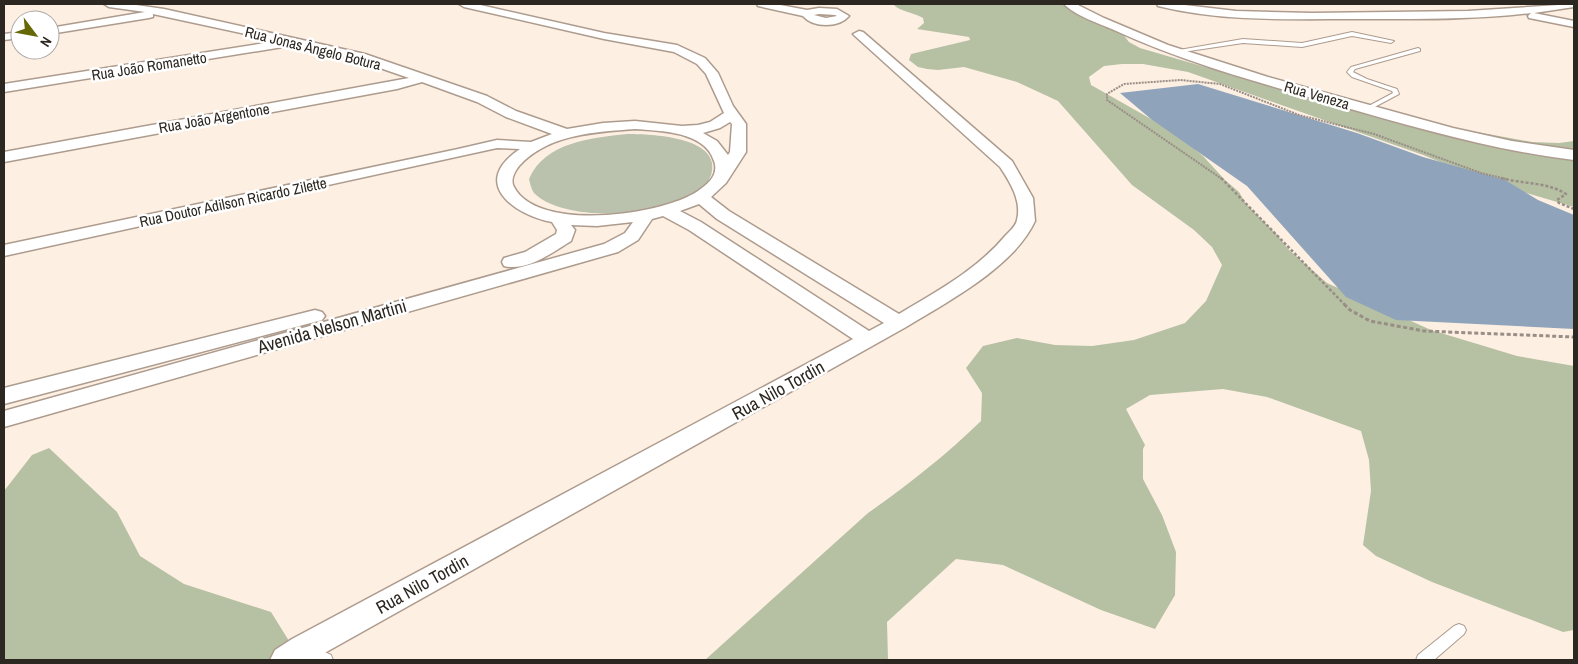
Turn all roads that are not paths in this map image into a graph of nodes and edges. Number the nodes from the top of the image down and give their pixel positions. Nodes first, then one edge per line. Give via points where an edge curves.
1 (109, 4) edge
2 (464, 4) edge
3 (762, 4) edge
4 (828, 4) edge
5 (1069, 4) edge
6 (1162, 4) edge
7 (1574, 4) edge
8 (164, 12) junction
9 (1516, 12) junction
10 (813, 17) junction
11 (1574, 24) edge
12 (848, 25) junction
13 (60, 30) edge
14 (1391, 41) dead end
15 (293, 43) junction
16 (1418, 50) dead end
17 (1176, 51) junction
18 (423, 78) junction
19 (4, 88) edge
20 (1367, 109) junction
21 (511, 114) junction
22 (730, 115) junction
23 (680, 130) junction
24 (566, 134) junction
25 (535, 146) junction
26 (462, 153) junction
27 (1574, 155) edge
28 (4, 157) edge
29 (519, 157) junction
30 (725, 169) junction
31 (700, 197) junction
32 (666, 211) junction
33 (644, 216) junction
34 (558, 218) junction
35 (4, 250) edge
36 (899, 323) junction
37 (868, 340) junction
38 (5, 410) edge
39 (1458, 630) dead end
40 (294, 655) edge
41 (326, 660) edge
42 (1423, 660) edge

1 - 8 street, Rua Jonas Ângelo Botura
2 - 22 street via 690,54 701,60 712,73
3 - 10 street
4 - 12 street, Rua Nilo Tordin
5 - 17 street, Rua Veneza
6 - 9 street via 1203,11 1290,16 1436,16
7 - 9 street
8 - 13 street
8 - 15 street, Rua Jonas Ângelo Botura
9 - 11 street
10 - 12 street, Rua Nilo Tordin
10 - 12 street via 820,11
12 - 36 street, Rua Nilo Tordin via 1006,164 1025,201 1026,222 1013,240 980,272
14 - 17 lane via 1352,34 1302,45 1244,41
15 - 18 street, Rua Jonas Ângelo Botura via 361,57
15 - 19 street, Rua João Romanetto
16 - 20 lane via 1353,68 1350,72 1354,76 1395,90 1394,96
17 - 20 street, Rua Veneza via 1236,72
18 - 21 street, Rua Jonas Ângelo Botura via 482,99
18 - 28 street, Rua João Argentone
20 - 27 street, Rua Veneza via 1448,132
21 - 24 street, Rua Jonas Ângelo Botura
21 - 25 street, Rua Jonas Ângelo Botura
22 - 23 street via 710,128
22 - 30 street via 739,124 738,152
23 - 24 street via 635,125
23 - 30 street via 713,144 723,156
24 - 25 street
25 - 26 street, Rua Doutor Adilson Ricardo Zilette via 498,143
25 - 29 street
26 - 29 street, Rua Doutor Adilson Ricardo Zilette
26 - 35 street, Rua Doutor Adilson Ricardo Zilette
29 - 34 street via 506,173 505,186 514,199 532,210
30 - 31 street via 717,183
31 - 32 street
31 - 36 street via 723,215
32 - 33 street
32 - 37 street via 695,226
33 - 34 street via 600,221
33 - 38 street, Avenida Nelson Martini via 637,232 610,248
34 - 38 street, Avenida Nelson Martini via 566,230 565,237 532,256 303,320
36 - 37 street, Rua Nilo Tordin
37 - 40 street, Rua Nilo Tordin
39 - 42 lane
40 - 41 lane

